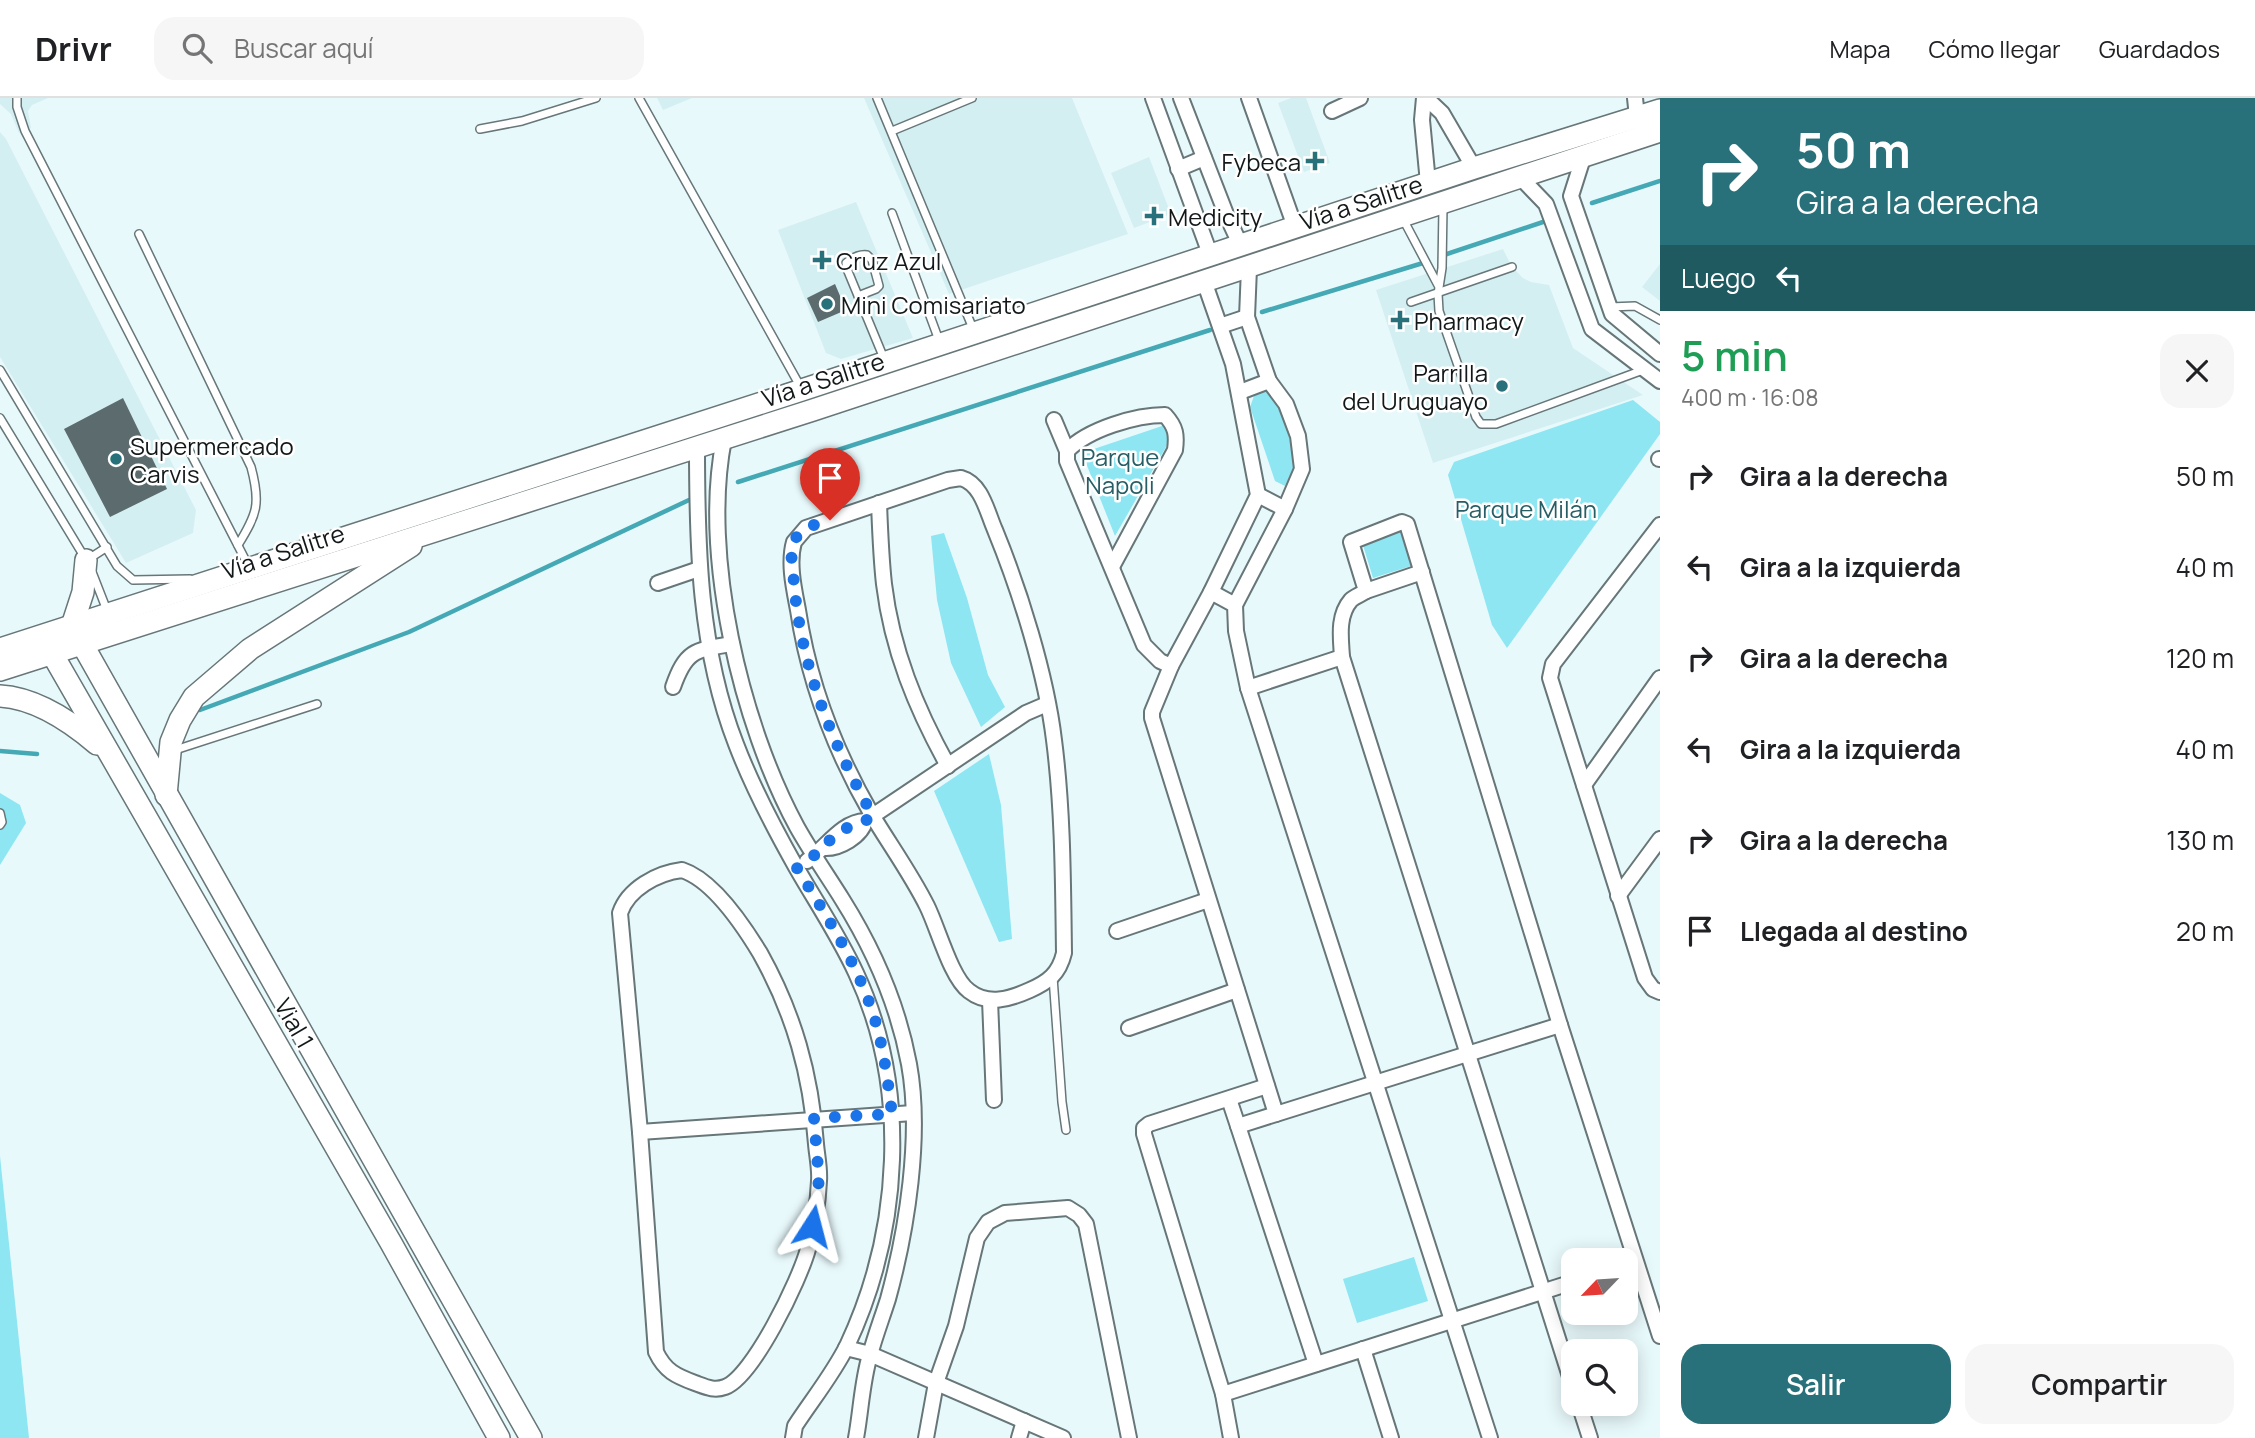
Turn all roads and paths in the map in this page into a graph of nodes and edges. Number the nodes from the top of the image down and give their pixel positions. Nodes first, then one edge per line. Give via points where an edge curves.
1 (18, 98) edge
2 (596, 98) edge
3 (639, 98) edge
4 (877, 98) edge
5 (972, 98) edge
6 (1153, 98) edge
7 (1249, 98) edge
8 (1360, 98) edge
9 (1425, 98) edge
10 (1182, 101) edge
11 (1636, 108) edge
12 (1660, 110) edge
13 (1332, 111) dead end
14 (1158, 114) junction
15 (480, 129) dead end
16 (892, 131) junction
17 (1660, 131) edge
18 (1584, 155) junction
19 (1204, 158) junction
20 (1474, 168) junction
21 (1178, 169) junction
22 (1520, 177) junction
23 (1429, 183) junction
24 (1573, 200) junction
25 (1443, 202) junction
26 (1548, 209) junction
27 (892, 213) dead end
28 (1402, 216) junction
29 (1296, 227) junction
30 (1583, 231) junction
31 (139, 234) dead end
32 (1559, 240) junction
33 (1240, 244) junction
34 (1210, 254) junction
35 (1512, 267) dead end
36 (1249, 268) junction
37 (1204, 281) junction
38 (1438, 290) junction
39 (858, 296) junction
40 (1410, 302) dead end
41 (1610, 307) junction
42 (1247, 317) junction
43 (1660, 320) edge
44 (1220, 326) junction
45 (974, 332) junction
46 (1254, 341) junction
47 (940, 343) junction
48 (1228, 349) junction
49 (1660, 354) edge
50 (885, 362) junction
51 (1643, 369) junction
52 (0, 370) edge
53 (1269, 381) junction
54 (1660, 381) edge
55 (802, 390) junction
56 (1240, 392) junction
57 (0, 418) edge
58 (1054, 420) dead end
59 (724, 439) junction
60 (696, 447) junction
61 (1067, 451) junction
62 (1258, 495) junction
63 (879, 503) junction
64 (1285, 509) junction
65 (1660, 525) edge
66 (435, 530) junction
67 (238, 545) junction
68 (107, 547) junction
69 (86, 560) junction
70 (1113, 565) junction
71 (250, 568) junction
72 (698, 569) junction
73 (1422, 572) junction
74 (215, 579) junction
75 (658, 583) dead end
76 (723, 587) junction
77 (700, 588) junction
78 (1366, 591) junction
79 (1211, 592) junction
80 (1235, 605) junction
81 (112, 623) junction
82 (77, 635) junction
83 (732, 644) junction
84 (47, 645) junction
85 (710, 648) junction
86 (0, 649) edge
87 (1342, 657) junction
88 (1171, 666) junction
89 (0, 670) edge
90 (1660, 678) edge
91 (673, 687) dead end
92 (1248, 688) junction
93 (0, 696) edge
94 (1047, 704) junction
95 (317, 705) dead end
96 (168, 752) junction
97 (110, 755) junction
98 (948, 766) junction
99 (1584, 785) junction
100 (166, 795) junction
101 (0, 813) edge
102 (869, 819) junction
103 (0, 825) edge
104 (1660, 839) edge
105 (819, 853) junction
106 (797, 868) junction
107 (1618, 896) junction
108 (1208, 900) junction
109 (1117, 931) dead end
110 (1053, 977) junction
111 (1237, 990) junction
112 (1660, 992) edge
113 (990, 1000) junction
114 (1560, 1025) junction
115 (1129, 1028) dead end
116 (1468, 1054) junction
117 (1376, 1083) junction
118 (1267, 1086) junction
119 (1229, 1099) junction
120 (993, 1100) dead end
121 (913, 1112) junction
122 (892, 1114) junction
123 (1276, 1114) junction
124 (814, 1118) junction
125 (1238, 1126) junction
126 (1066, 1130) dead end
127 (640, 1132) junction
128 (1626, 1248) edge
129 (1638, 1281) edge
130 (1561, 1286) edge
131 (1543, 1291) junction
132 (1452, 1320) junction
133 (1660, 1336) edge
134 (846, 1348) junction
135 (1561, 1348) edge
136 (1363, 1349) junction
137 (870, 1354) junction
138 (1316, 1364) junction
139 (936, 1383) junction
140 (1223, 1394) junction
141 (1583, 1416) edge
142 (1024, 1421) junction
143 (499, 1438) edge
144 (531, 1438) edge
145 (793, 1438) edge
146 (856, 1438) edge
147 (926, 1438) edge
148 (1019, 1438) edge
149 (1063, 1438) edge
150 (1129, 1438) edge
151 (1231, 1438) edge
152 (1391, 1438) edge
153 (1490, 1438) edge
154 (1590, 1438) edge

1 - 67 lane via 24,131
2 - 15 lane
3 - 55 lane
4 - 16 lane
5 - 16 lane
6 - 14 street
7 - 29 street
8 - 13 street
9 - 20 street via 1442,113
9 - 23 street via 1422,120
10 - 14 street
10 - 19 street
11 - 12 main road, Vía a Salitre
11 - 20 main road, Vía a Salitre
14 - 21 street
16 - 45 lane
17 - 18 main road, Vía a Salitre
18 - 22 main road, Vía a Salitre
18 - 24 street
19 - 21 street
19 - 33 street
20 - 23 main road, Vía a Salitre
21 - 34 street
22 - 25 main road, Vía a Salitre
22 - 26 street
23 - 29 main road, Vía a Salitre
24 - 26 street
24 - 30 street
25 - 28 main road, Vía a Salitre
25 - 38 lane
26 - 32 street
27 - 47 lane
28 - 36 main road, Vía a Salitre
28 - 38 lane
29 - 33 main road, Vía a Salitre
30 - 32 street
30 - 41 street
31 - 67 lane via 251,467 257,489 255,516
32 - 51 street via 1592,328
33 - 34 main road, Vía a Salitre
34 - 45 main road, Vía a Salitre
35 - 38 lane
36 - 37 main road, Vía a Salitre
36 - 42 street
37 - 44 street
37 - 59 main road, Vía a Salitre
38 - 40 lane
38 - 51 lane via 1439,311 1481,424 1496,424
39 - 39 lane via 846,263 862,254 872,260 880,286
39 - 50 lane
41 - 43 lane via 1634,306
41 - 49 street via 1619,321
42 - 44 street
42 - 46 street
44 - 48 street
45 - 47 main road, Vía a Salitre
46 - 48 street
46 - 53 street
47 - 50 main road, Vía a Salitre
48 - 56 street
50 - 55 main road, Vía a Salitre
51 - 54 street
52 - 68 lane
53 - 56 street
53 - 64 street via 1286,404 1298,436 1302,469
55 - 71 main road, Vía a Salitre
56 - 62 street
57 - 69 lane
58 - 61 street
59 - 60 main road, Vía a Salitre
59 - 76 street via 718,494
60 - 66 main road, Vía a Salitre
60 - 72 street
61 - 70 street via 1067,461
61 - 70 street via 1078,439 1098,430 1153,415 1165,415 1173,423 1175,450
62 - 64 street
62 - 79 street
63 - 94 street via 954,478 976,487 1012,574
63 - 98 street via 884,585 897,646 917,706
63 - 102 street via 806,528 792,548 800,624 817,696
64 - 80 street
65 - 99 street via 1550,671
66 - 81 main road, Vía a Salitre
66 - 96 main road via 250,649 219,674 194,697
67 - 71 lane
68 - 69 lane
68 - 74 lane via 117,566 133,580
69 - 81 lane
69 - 82 main road
70 - 88 street via 1144,645
71 - 74 main road, Vía a Salitre
72 - 75 street
72 - 77 street
73 - 78 street
73 - 78 street via 1407,524 1402,522 1351,542
73 - 114 street
74 - 81 main road, Vía a Salitre
76 - 77 street
76 - 83 street
77 - 85 street
78 - 87 street via 1351,600 1342,618
79 - 80 street
79 - 88 street
80 - 92 street
81 - 82 main road, Vía a Salitre
82 - 84 main road, Vía a Salitre
82 - 100 main road
83 - 85 street
83 - 105 street via 768,763 795,824
84 - 86 main road, Vía a Salitre
84 - 89 main road, Vía a Salitre
84 - 97 main road, Vial 1
85 - 91 street via 681,664
85 - 106 street via 735,743
87 - 92 street
87 - 116 street
88 - 108 street via 1152,718
90 - 99 street
92 - 117 street
93 - 97 main road via 13,696 62,717
94 - 98 street via 1026,713
94 - 110 street via 1061,822 1063,953
95 - 96 lane
96 - 100 main road
97 - 143 main road, Vial 1
98 - 102 street
99 - 107 street
100 - 144 main road
101 - 103 lane
102 - 105 street via 860,832
102 - 113 street via 928,906 958,980
104 - 107 street
105 - 106 street
105 - 121 street via 884,980 909,1065
106 - 122 street via 856,972 875,1019
107 - 112 street via 1645,978
108 - 109 street
108 - 111 street
110 - 113 street via 1012,998
110 - 126 lane
111 - 115 street
111 - 118 street
113 - 120 street
114 - 116 street
114 - 128 street
116 - 117 street
116 - 131 street
117 - 123 street
117 - 132 street
118 - 119 street
118 - 123 street
119 - 125 street
119 - 140 street via 1144,1128
121 - 122 street
121 - 137 street via 907,1213
122 - 124 street
122 - 134 street via 886,1215 866,1296
123 - 125 street
124 - 127 street
124 - 127 street via 798,1038 780,988 721,900 703,880 682,870 667,872 633,891 620,913
124 - 127 street via 819,1180 808,1250 780,1317 741,1378 714,1390 673,1375 656,1352
125 - 138 street
129 - 133 street
130 - 131 street
131 - 132 street
131 - 135 street
132 - 136 street
132 - 153 street
134 - 137 street
134 - 145 street via 795,1426
136 - 138 street
136 - 152 street
137 - 139 street
137 - 146 street
138 - 140 street
139 - 142 street
139 - 147 street
139 - 150 street via 956,1326 977,1238 988,1222 1005,1213 1068,1208 1086,1224
140 - 151 street
141 - 154 street
142 - 148 street
142 - 149 street

